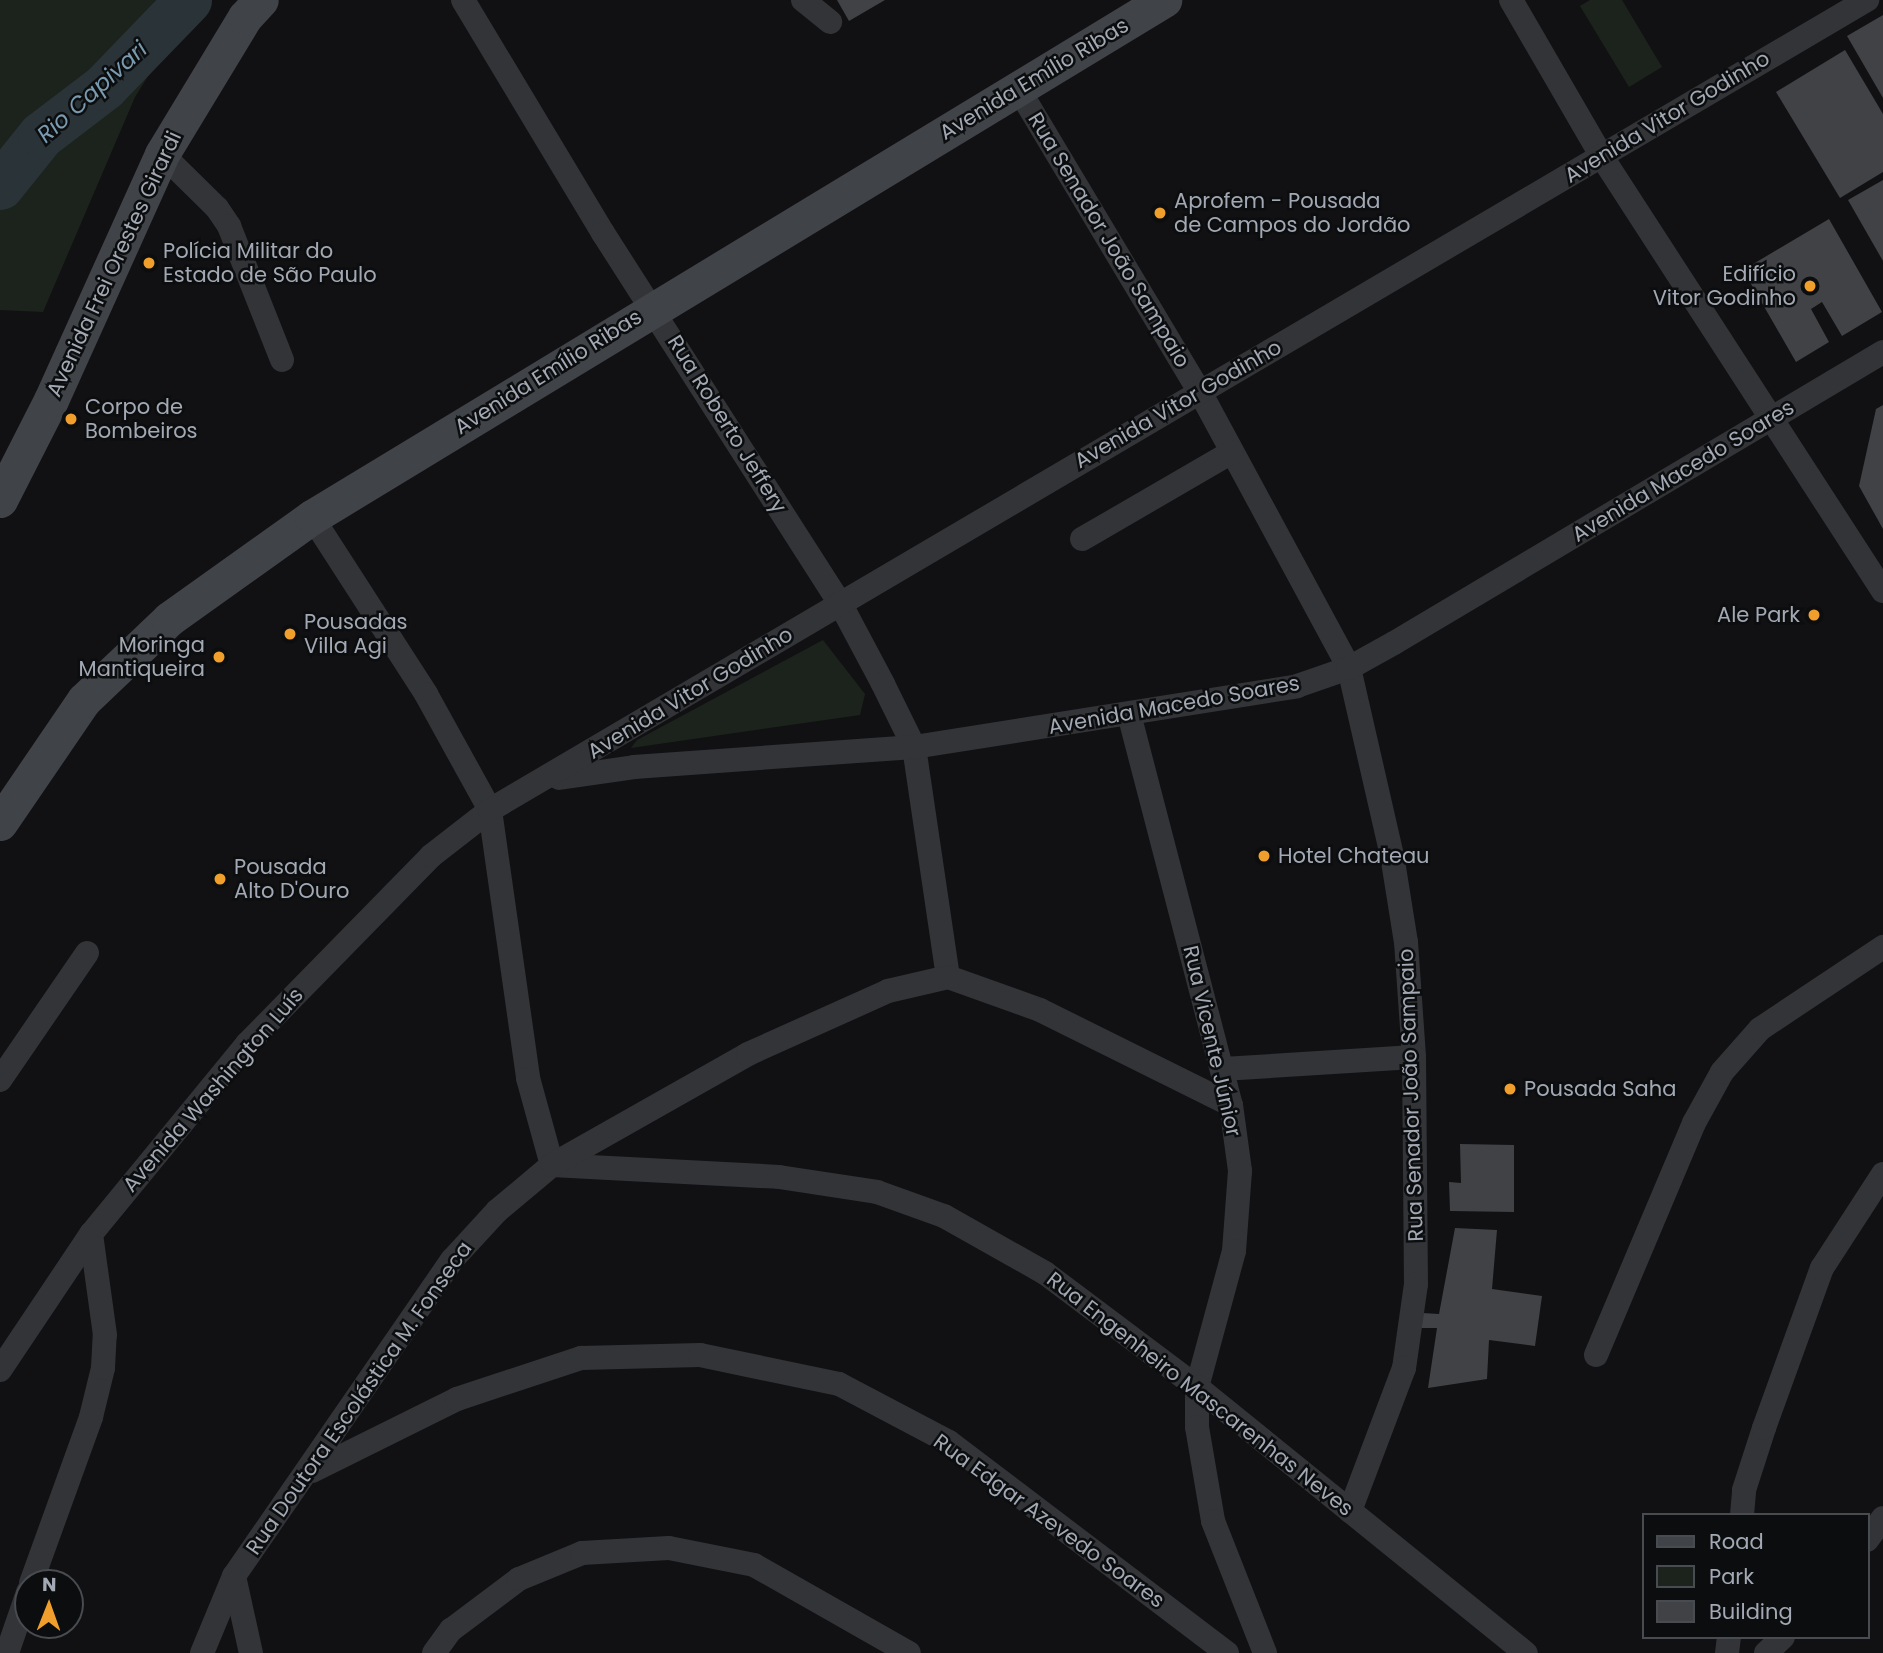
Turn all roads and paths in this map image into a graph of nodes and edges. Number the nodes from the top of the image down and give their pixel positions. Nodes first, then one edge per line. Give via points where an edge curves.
1 (261, 0) edge
2 (463, 0) edge
3 (803, 0) edge
4 (1164, 0) edge
5 (1511, 0) edge
6 (1867, 0) edge
7 (830, 22) dead end
8 (1019, 90) junction
9 (162, 153) junction
10 (1602, 157) junction
11 (653, 307) junction
12 (1883, 352) edge
13 (282, 360) dead end
14 (1200, 391) junction
15 (1770, 419) junction
16 (1232, 452) junction
17 (0, 500) edge
18 (312, 517) junction
19 (1082, 539) dead end
20 (1883, 591) edge
21 (840, 603) junction
22 (1349, 668) junction
23 (1129, 714) junction
24 (626, 733) junction
25 (914, 747) junction
26 (634, 767) junction
27 (548, 779) junction
28 (490, 810) junction
29 (0, 823) edge
30 (1883, 947) edge
31 (87, 953) dead end
32 (948, 977) junction
33 (1414, 1058) junction
34 (1223, 1069) junction
35 (0, 1080) edge
36 (1231, 1105) junction
37 (552, 1166) junction
38 (1883, 1174) edge
39 (91, 1234) junction
40 (1596, 1355) dead end
41 (0, 1370) edge
42 (1197, 1387) junction
43 (308, 1473) junction
44 (1350, 1511) junction
45 (1742, 1513) edge
46 (1883, 1518) edge
47 (1869, 1537) edge
48 (36, 1569) edge
49 (234, 1576) junction
50 (14, 1633) edge
51 (1781, 1639) edge
52 (7, 1653) edge
53 (202, 1653) edge
54 (251, 1653) edge
55 (435, 1653) edge
56 (909, 1653) edge
57 (1227, 1653) edge
58 (1265, 1653) edge
59 (1526, 1653) edge
60 (1766, 1653) edge

1 - 9 street, Avenida Frei Orestes Girardi via 245,17
2 - 11 street, Rua Roberto Jeffery
3 - 7 street
4 - 8 street, Avenida Emílio Ribas
5 - 10 street
6 - 10 street, Avenida Vitor Godinho
8 - 11 street, Avenida Emílio Ribas
8 - 14 street, Rua Senador João Sampaio
9 - 13 street via 229,226
9 - 17 street, Avenida Frei Orestes Girardi via 51,400
10 - 14 street, Avenida Vitor Godinho
10 - 15 street
11 - 18 street, Avenida Emílio Ribas
11 - 21 street, Rua Roberto Jeffery
12 - 15 street, Avenida Macedo Soares
14 - 16 street, Rua Senador João Sampaio
14 - 21 street, Avenida Vitor Godinho
15 - 20 street
15 - 22 street, Avenida Macedo Soares
16 - 19 street
16 - 22 street, Rua Senador João Sampaio
18 - 28 street via 426,694
18 - 29 street, Avenida Emílio Ribas via 169,619 84,700
21 - 24 street, Avenida Vitor Godinho
21 - 25 street, Rua Roberto Jeffery
22 - 23 street, Avenida Macedo Soares via 1297,686
22 - 33 street, Rua Senador João Sampaio via 1392,855 1406,942
23 - 25 street, Avenida Macedo Soares
23 - 34 street, Rua Vicente Júnior
24 - 26 street via 626,757
24 - 27 street, Avenida Vitor Godinho
25 - 26 street, Avenida Macedo Soares
25 - 32 street, Rua Roberto Jeffery
26 - 27 street, Avenida Macedo Soares
27 - 28 street, Avenida Vitor Godinho
28 - 37 street via 528,1078
28 - 39 street, Avenida Washington Luís via 431,856 247,1044
30 - 40 street via 1760,1029 1722,1072 1694,1123
31 - 35 street
32 - 36 street via 1040,1010
32 - 37 street, Rua Doutora Escolástica M. Fonseca via 888,991 748,1054
33 - 34 street
33 - 44 street, Rua Senador João Sampaio via 1416,1284 1404,1368
34 - 36 street, Rua Vicente Júnior
36 - 42 street, Rua Vicente Júnior via 1240,1171 1234,1251
37 - 42 street, Rua Engenheiro Mascarenhas Neves via 779,1177 877,1192 944,1216 1045,1273
37 - 43 street, Rua Doutora Escolástica M. Fonseca via 496,1211 452,1260
38 - 45 street via 1822,1268 1763,1428 1744,1490
39 - 41 street, Avenida Washington Luís
39 - 48 street via 105,1335 103,1368 91,1417
42 - 44 street, Rua Engenheiro Mascarenhas Neves
42 - 58 street, Rua Vicente Júnior via 1200,1470 1213,1521
43 - 49 street, Rua Doutora Escolástica M. Fonseca
43 - 57 street, Rua Edgar Azevedo Soares via 457,1399 581,1358 700,1355 839,1384 949,1442
44 - 59 street, Rua Engenheiro Mascarenhas Neves
46 - 47 street
49 - 53 street, Rua Doutora Escolástica M. Fonseca
49 - 54 street
50 - 52 street
51 - 60 street
55 - 56 street via 452,1630 519,1579 582,1553 669,1548 754,1565

